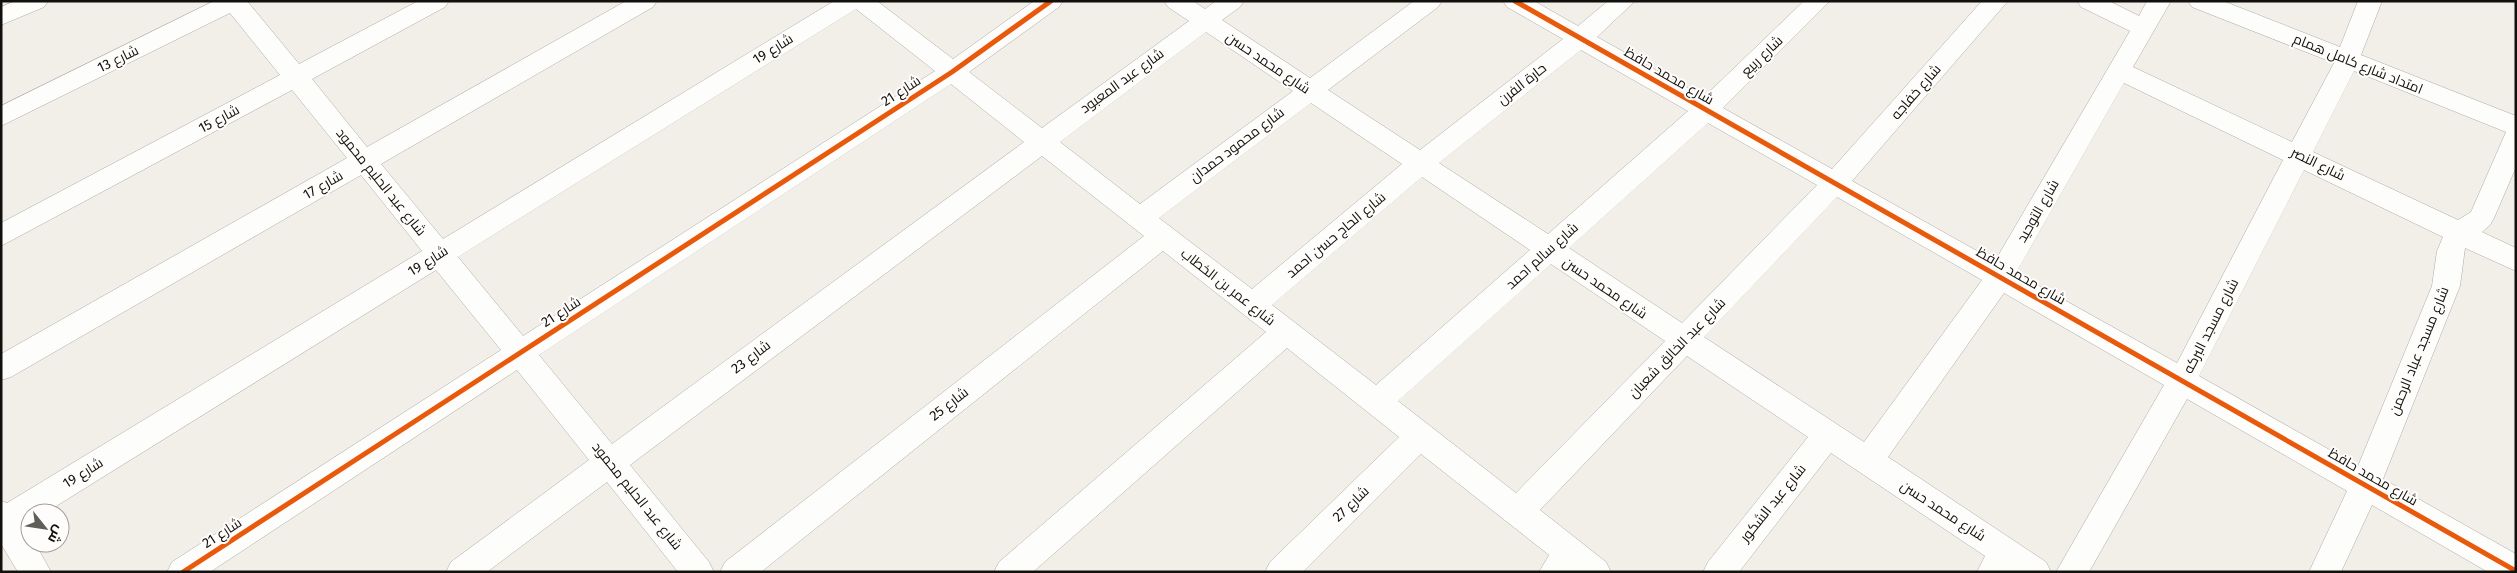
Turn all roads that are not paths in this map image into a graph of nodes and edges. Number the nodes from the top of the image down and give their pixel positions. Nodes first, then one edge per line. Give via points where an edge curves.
1 (36, 1) edge
2 (234, 1) edge
3 (437, 1) edge
4 (645, 1) edge
5 (852, 1) edge
6 (861, 1) edge
7 (1051, 1) edge
8 (1176, 1) edge
9 (1232, 1) edge
10 (1430, 1) edge
11 (1515, 1) edge
12 (1623, 1) edge
13 (1818, 1) edge
14 (1996, 1) edge
15 (2089, 1) edge
16 (2159, 1) edge
17 (2200, 1) edge
18 (2370, 1) edge
19 (1, 17) edge
20 (1205, 20) junction
21 (2143, 28) junction
22 (1580, 38) junction
23 (2347, 61) junction
24 (2119, 70) junction
25 (952, 72) junction
26 (294, 78) junction
27 (1309, 90) junction
28 (1706, 110) junction
29 (1, 117) edge
30 (2516, 126) edge
31 (2516, 136) edge
32 (1040, 142) junction
33 (2300, 155) junction
34 (364, 161) junction
35 (1420, 164) junction
36 (1835, 183) junction
37 (1140, 218) junction
38 (2460, 233) junction
39 (1, 236) edge
40 (1163, 236) junction
41 (1549, 250) junction
42 (440, 254) junction
43 (2516, 260) edge
44 (2000, 278) junction
45 (1252, 305) junction
46 (1286, 332) junction
47 (1685, 341) junction
48 (520, 352) junction
49 (1, 368) edge
50 (2182, 381) junction
51 (1377, 402) junction
52 (1828, 435) junction
53 (1420, 436) junction
54 (1868, 461) junction
55 (610, 463) junction
56 (2366, 486) junction
57 (1518, 512) junction
58 (3, 518) edge
59 (1999, 562) edge
60 (1574, 566) edge
61 (2516, 571) edge
62 (35, 572) edge
63 (183, 572) edge
64 (462, 572) edge
65 (698, 572) edge
66 (736, 572) edge
67 (1010, 572) edge
68 (1281, 572) edge
69 (1719, 572) edge
70 (2035, 572) edge
71 (2072, 572) edge
72 (2325, 572) edge

1 - 19 street
2 - 26 street, شارع عبد الحليم محمود
2 - 29 street, شارع 13
3 - 26 street, شارع 15
4 - 34 street, شارع 17
5 - 42 street, شارع 19
6 - 25 street, شارع عمر بن الخطاب
7 - 25 street, شارع 21
8 - 20 street, شارع محمد حسن
9 - 20 street, شارع عبد المعبود
10 - 27 street, شارع محمود حمدان
11 - 22 street, شارع محمد حافظ
12 - 22 street, حارة الفرن
13 - 28 street, شارع ربيع
14 - 36 street, شارع خفاجه
15 - 21 street
16 - 21 street, شارع التوحيد
17 - 23 street, امتداد شارع كامل همام
18 - 23 street, شارع مسجد البركه
20 - 27 street, شارع محمد حسن
20 - 32 street, شارع عبد المعبود
21 - 24 street, شارع التوحيد
22 - 28 street, شارع محمد حافظ
22 - 35 street, حارة الفرن
23 - 30 street, امتداد شارع كامل همام
23 - 33 street, شارع مسجد البركه
24 - 33 street, شارع النصر
24 - 44 street, شارع التوحيد
25 - 32 street, شارع عمر بن الخطاب
25 - 48 street, شارع 21
26 - 34 street, شارع عبد الحليم محمود
26 - 39 street, شارع 15
27 - 35 street, شارع محمد حسن
27 - 37 street, شارع محمود حمدان
28 - 36 street, شارع محمد حافظ
28 - 41 street, شارع سالم احمد
31 - 38 street via 2481,218
32 - 37 street, شارع عمر بن الخطاب
32 - 55 street, شارع 23
33 - 38 street, شارع النصر
33 - 50 street, شارع مسجد البركه
34 - 42 street, شارع عبد الحليم محمود
34 - 49 street, شارع 17
35 - 41 street, شارع محمد حسن
35 - 45 street, شارع الحاج حسن احمد
36 - 44 street, شارع محمد حافظ
36 - 47 street, شارع عبد الخالق شعبان
37 - 40 street, شارع عمر بن الخطاب
38 - 43 street, شارع النصر
38 - 56 street, شارع مسجد عباد الرحمن via 2450,254 2446,286
40 - 45 street, شارع عمر بن الخطاب
40 - 66 street, شارع 25
41 - 47 street, شارع محمد حسن
41 - 51 street, شارع سالم احمد
42 - 48 street, شارع عبد الحليم محمود
42 - 58 street, شارع 19
44 - 50 street, شارع محمد حافظ
44 - 54 street, شارع التوحيد
45 - 46 street, شارع عمر بن الخطاب
46 - 51 street, شارع عمر بن الخطاب
46 - 67 street
47 - 52 street, شارع محمد حسن
47 - 57 street, شارع عبد الخالق شعبان
48 - 55 street, شارع عبد الحليم محمود
48 - 63 street, شارع 21
50 - 56 street, شارع محمد حافظ
50 - 71 street, شارع مسجد البركه
51 - 53 street, شارع عمر بن الخطاب
52 - 54 street, شارع محمد حسن
52 - 69 street, شارع عبد الشكور
53 - 57 street, شارع عمر بن الخطاب
53 - 68 street, شارع 27
54 - 59 street, شارع محمد حسن
55 - 64 street, شارع 23
55 - 65 street, شارع عبد الحليم محمود
56 - 61 street, شارع محمد حافظ
56 - 72 street, شارع مسجد عباد الرحمن
57 - 60 street, شارع عمر بن الخطاب
58 - 62 street
59 - 70 street, شارع محمد حسن

